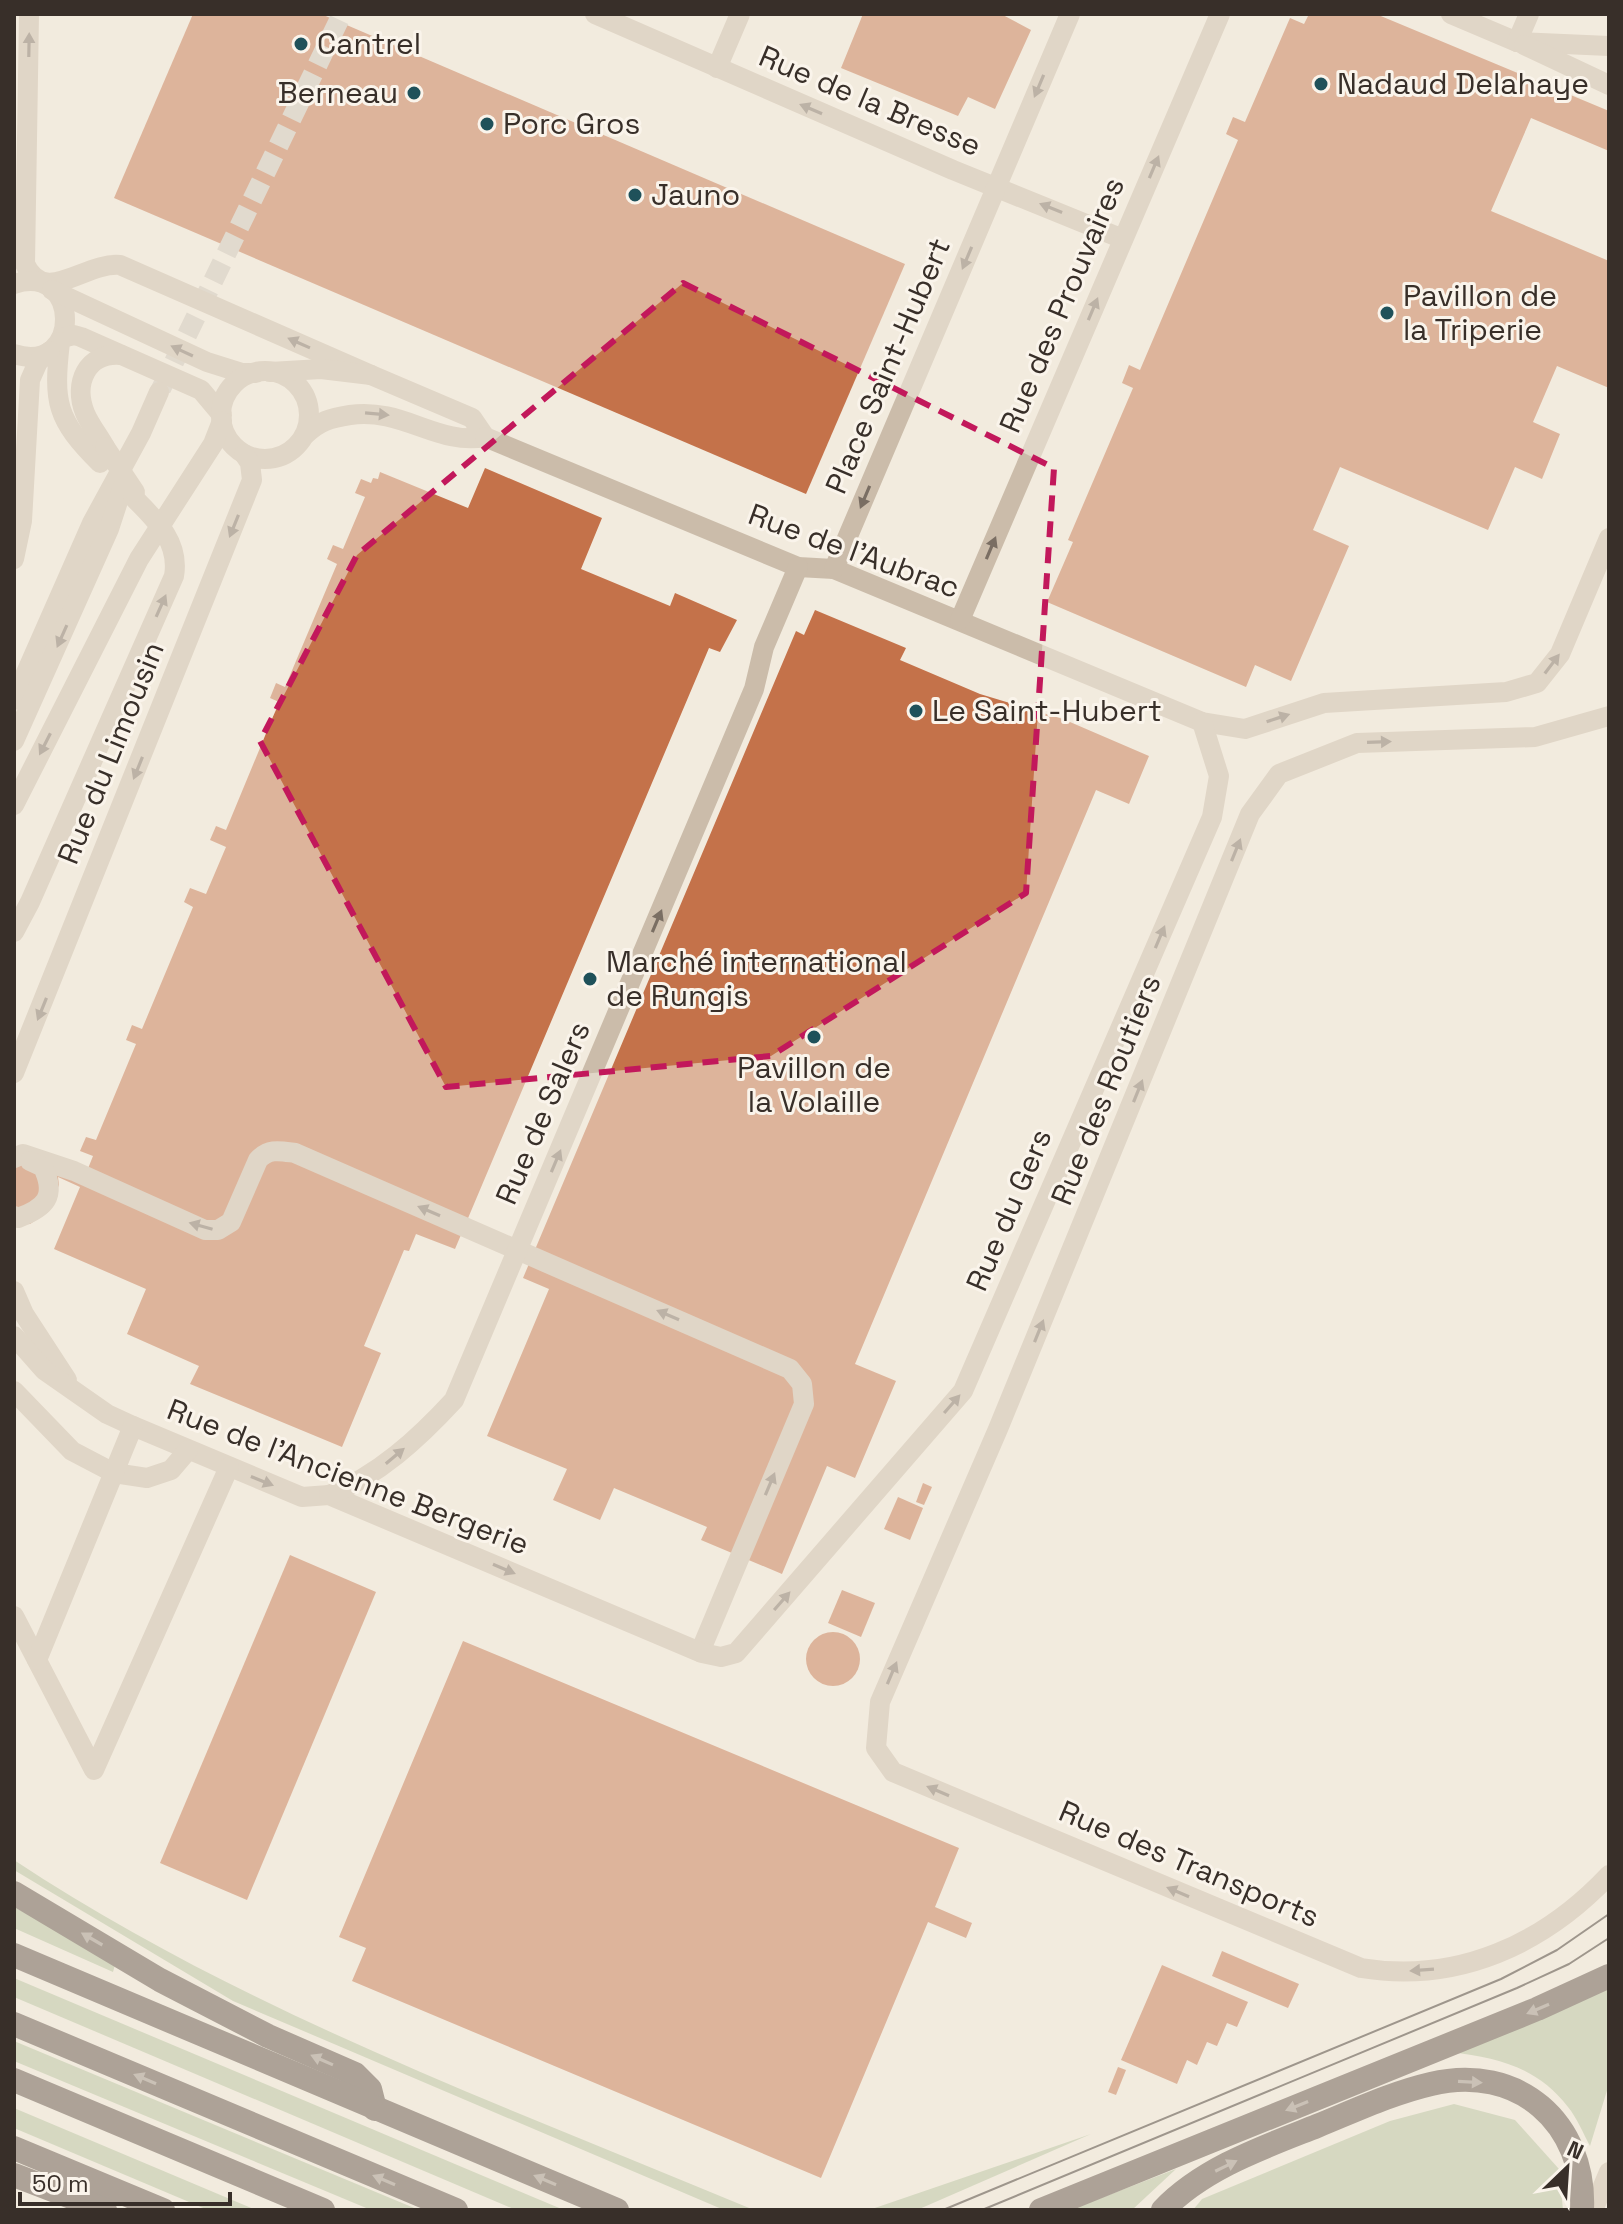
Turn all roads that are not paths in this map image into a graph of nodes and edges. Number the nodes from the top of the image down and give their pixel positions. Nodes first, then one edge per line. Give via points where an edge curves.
1 (29, 14) edge
2 (595, 14) edge
3 (740, 14) edge
4 (1070, 14) edge
5 (1220, 14) edge
6 (1451, 14) edge
7 (1529, 14) edge
8 (1517, 42) junction
9 (1609, 46) edge
10 (717, 68) junction
11 (1609, 85) edge
12 (997, 186) junction
13 (20, 199) edge
14 (1123, 239) junction
15 (14, 284) edge
16 (47, 287) junction
17 (57, 343) junction
18 (14, 354) edge
19 (123, 356) junction
20 (263, 372) junction
21 (371, 375) junction
22 (159, 392) tunnel mouth
23 (222, 418) junction
24 (141, 433) junction
25 (305, 435) junction
26 (485, 437) junction
27 (244, 454) junction
28 (103, 455) junction
29 (154, 520) junction
30 (1609, 538) edge
31 (14, 559) edge
32 (798, 567) junction
33 (834, 569) junction
34 (960, 620) junction
35 (14, 700) edge
36 (1609, 716) edge
37 (1202, 722) junction
38 (14, 741) edge
39 (14, 805) edge
40 (14, 932) edge
41 (14, 1073) edge
42 (14, 1160) edge
43 (14, 1216) edge
44 (14, 1291) edge
45 (14, 1336) edge
46 (14, 1391) edge
47 (74, 1391) junction
48 (133, 1426) junction
49 (188, 1450) junction
50 (229, 1467) junction
51 (114, 1473) junction
52 (329, 1495) junction
53 (14, 1616) edge
54 (700, 1652) junction
55 (728, 1656) joint
56 (37, 1660) junction
57 (876, 1748) joint
58 (1609, 1875) edge
59 (14, 1893) edge
60 (14, 1955) edge
61 (1609, 1976) edge
62 (14, 2024) edge
63 (14, 2080) edge
64 (375, 2109) junction
65 (14, 2148) edge
66 (1609, 2172) edge
67 (14, 2175) edge
68 (105, 2210) edge
69 (163, 2210) edge
70 (323, 2210) edge
71 (456, 2210) edge
72 (617, 2210) edge
73 (1041, 2210) edge
74 (1163, 2210) edge
75 (1582, 2210) edge
76 (1593, 2210) edge

13 -> 1 street
2 - 10 street, Rue de la Bresse
3 - 10 street
4 -> 12 street, Place Saint-Hubert
14 -> 5 street, Rue des Prouvaires
6 - 8 street
7 - 8 street
8 - 9 street
8 - 11 street
12 -> 10 street, Rue de la Bresse
14 -> 12 street, Rue de la Bresse
12 -> 33 street, Place Saint-Hubert
13 - 16 street via 25,264
34 -> 14 street, Rue des Prouvaires
15 - 16 street via 30,281
16 - 17 street via 65,307 66,328
20 -> 16 street via 242,373 207,362
21 -> 16 street via 120,265 97,266
17 - 18 street via 28,357
17 - 19 street via 74,335
17 - 28 street via 61,413 74,437
17 - 31 street via 38,362 30,380 22,521
19 - 23 street via 201,390
19 - 28 street via 102,356 83,378 86,414
20 - 21 street, Rue de l'Aubrac via 321,369
20 - 23 street via 234,385
20 - 25 street via 284,375 304,395 309,408
21 - 26 street, Rue de l'Aubrac via 472,418
22 - 24 street
23 - 27 street via 225,433
23 - 29 street via 213,444
24 - 35 street via 92,523
24 -> 38 street via 109,529
25 -> 26 street, Rue de l'Aubrac via 321,422 362,413 386,414 457,439
25 - 27 street via 287,454 274,459
26 - 32 street, Rue de l'Aubrac
27 -> 41 street, Rue du Limousin via 252,480
28 - 29 street
29 -> 39 street
40 -> 29 street via 174,576 174,547
37 -> 30 street, Rue de l'Aubrac via 1245,729 1324,703 1506,692 1537,683 1560,654
32 - 33 street, Rue de l'Aubrac
52 -> 32 street, Rue de Salers via 384,1465 454,1400 754,689 764,647
33 - 34 street, Rue de l'Aubrac
34 - 37 street, Rue de l'Aubrac
57 -> 36 street, Rue des Routiers via 880,1702 1250,814 1279,774 1357,743 1535,737
55 -> 37 street, Rue du Gers via 742,1648 963,1391 1212,817 1219,776
42 - 43 street via 43,1167 49,1190 37,1211
54 -> 42 street via 804,1404 802,1384 790,1369 295,1153 263,1154 231,1222 218,1230 205,1230 74,1171 23,1154
44 - 47 street
45 - 47 street, Rue de l'Ancienne Bergerie via 44,1370
46 - 51 street via 72,1451
47 - 48 street, Rue de l'Ancienne Bergerie
48 - 49 street, Rue de l'Ancienne Bergerie
48 - 51 street
49 - 50 street, Rue de l'Ancienne Bergerie
49 - 51 street via 171,1470 147,1478
50 -> 52 street, Rue de l'Ancienne Bergerie via 302,1497
50 - 56 street via 94,1770
51 - 56 street
52 -> 54 street, Rue de l'Ancienne Bergerie
53 - 56 street
54 - 55 street, Rue de l'Ancienne Bergerie
58 -> 57 street, Rue des Transports via 1582,1904 1499,1955 1430,1970 1381,1972 893,1772
64 -> 59 highway via 370,2089 355,2074 216,2010
60 - 64 highway
61 -> 73 highway
71 -> 62 highway
63 - 70 highway
72 -> 64 highway
65 - 69 highway
66 - 76 street
67 - 68 highway
74 -> 75 highway via 1194,2183 1290,2136 1403,2092 1458,2081 1507,2088 1545,2109 1578,2159

